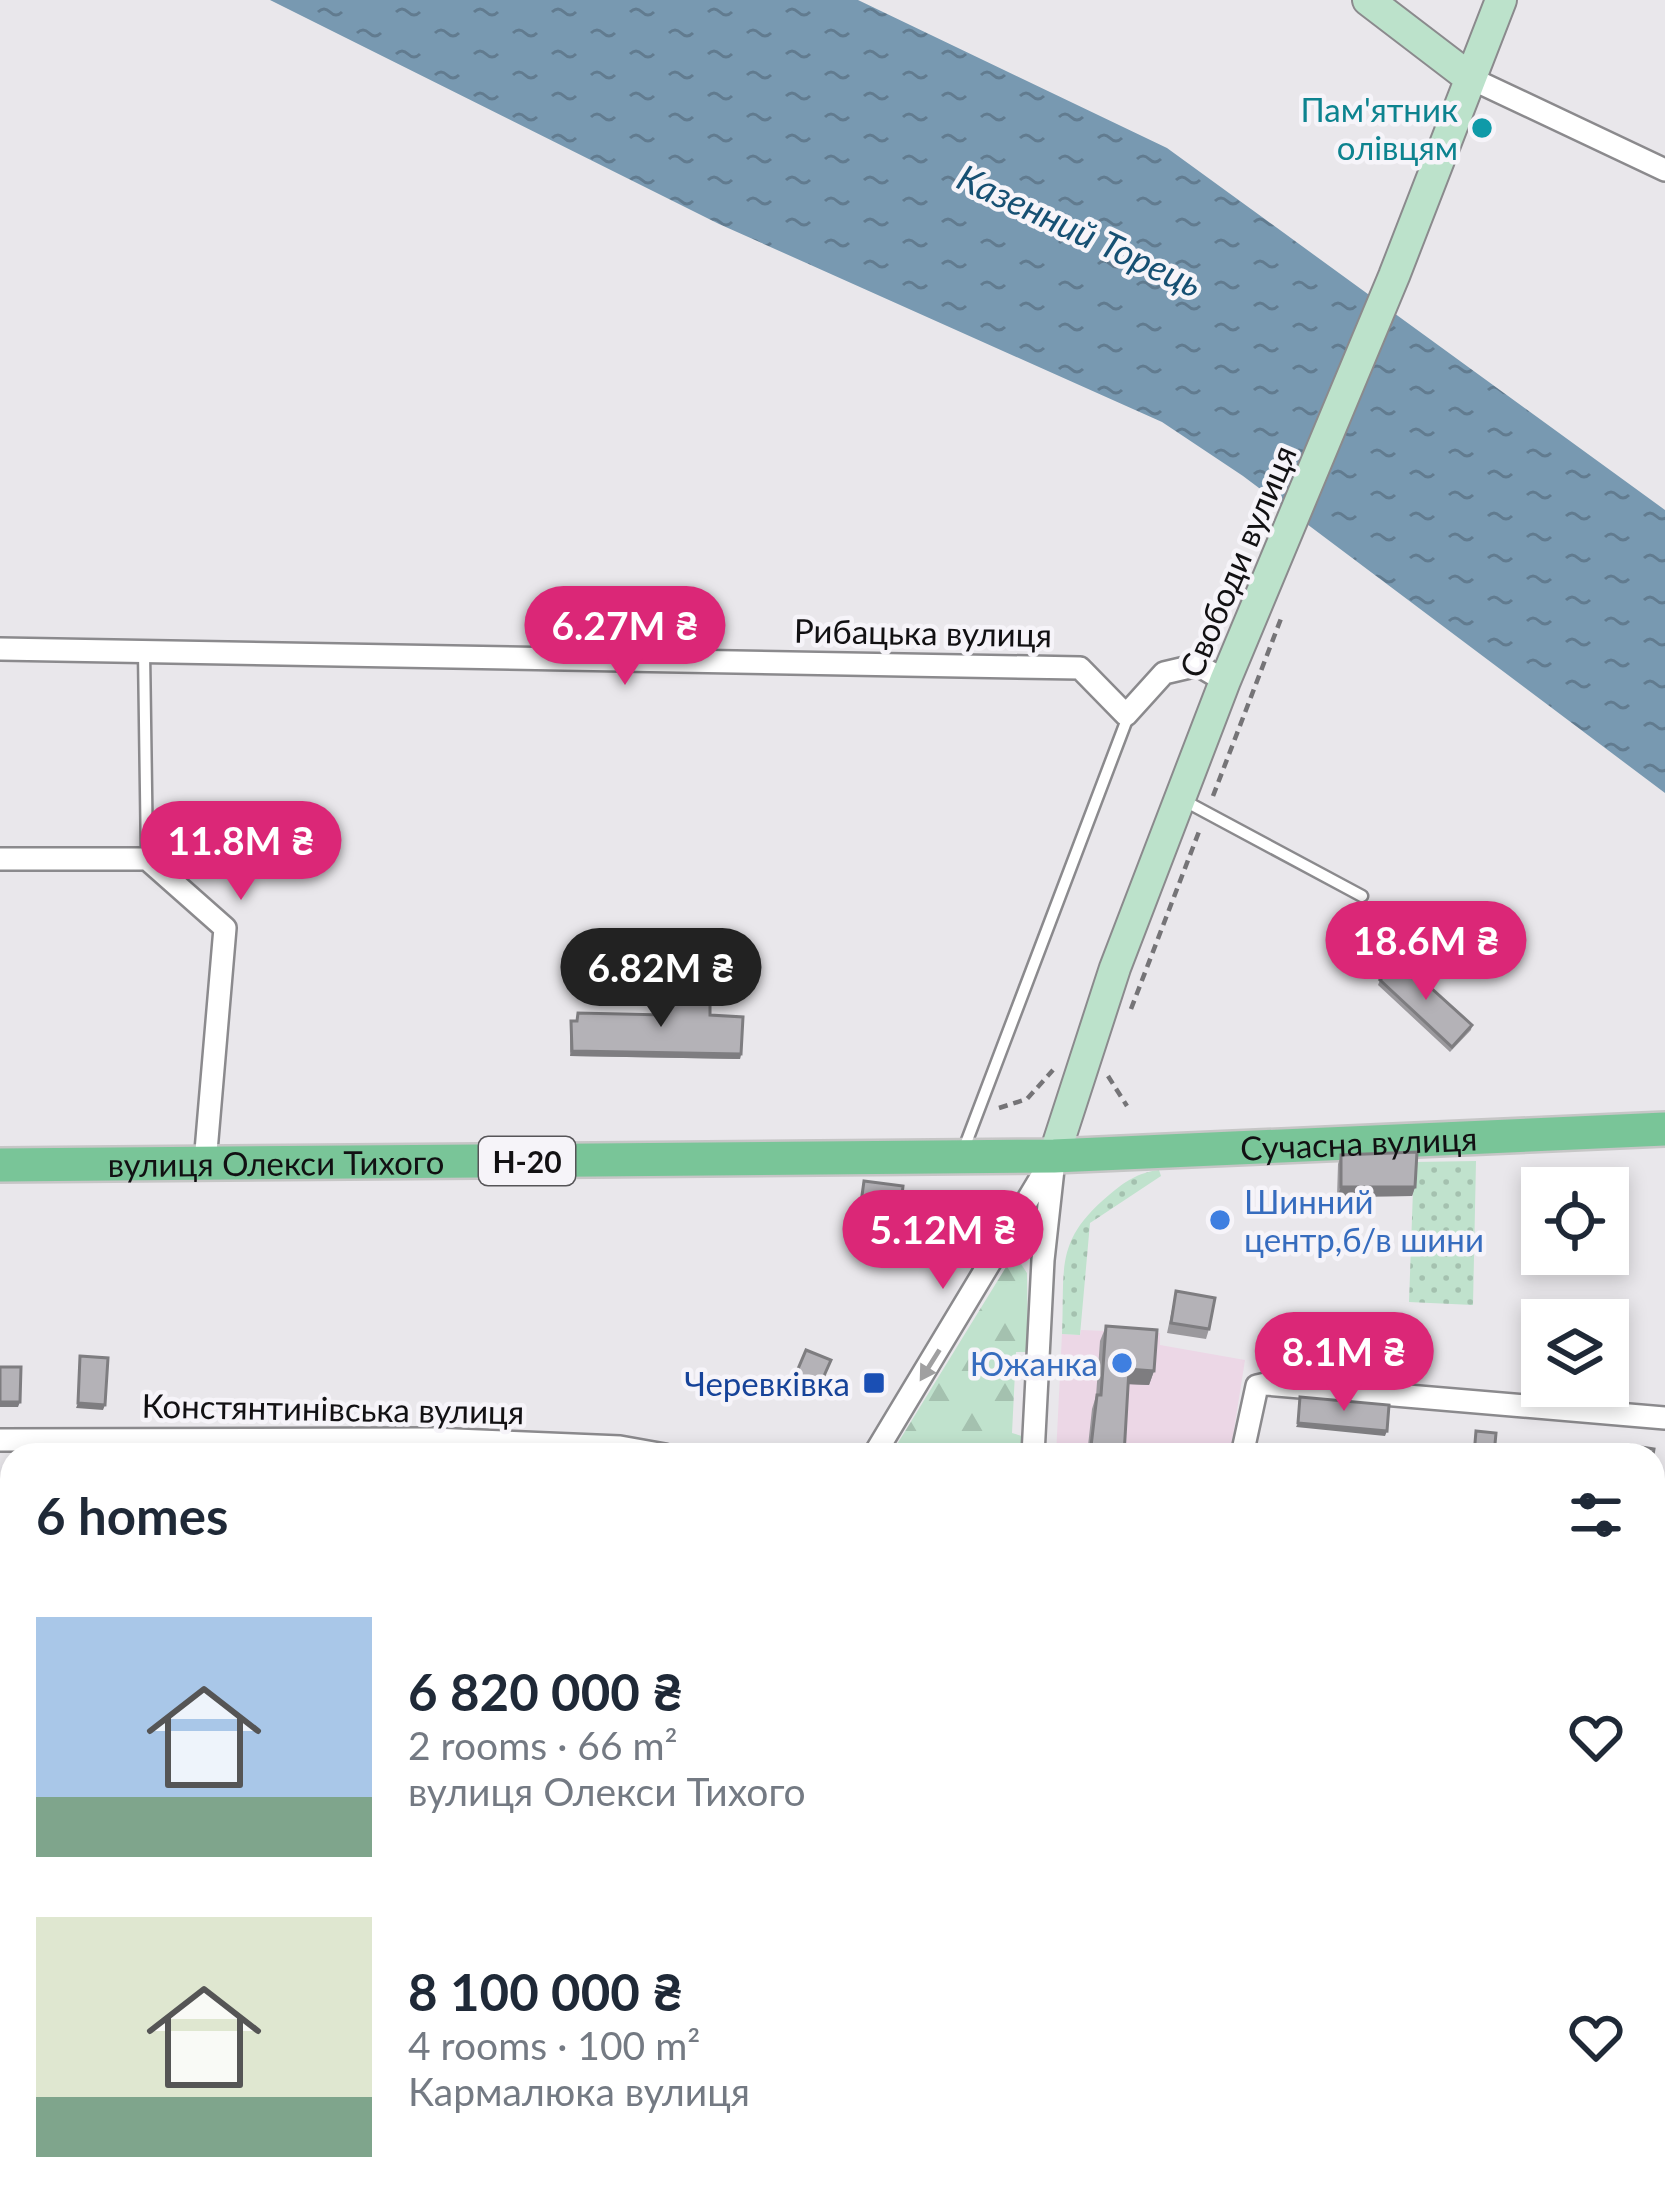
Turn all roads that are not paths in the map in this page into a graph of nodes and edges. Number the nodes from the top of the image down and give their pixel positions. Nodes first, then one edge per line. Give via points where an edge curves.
1 (1368, 0) edge
2 (1501, 0) edge
3 (1470, 79) junction
4 (1665, 170) edge
5 (0, 649) edge
6 (144, 652) junction
7 (1225, 681) junction
8 (1130, 711) junction
9 (1192, 807) junction
10 (0, 859) edge
11 (147, 859) junction
12 (1362, 896) dead end
13 (1665, 1129) edge
14 (1054, 1156) junction
15 (961, 1157) junction
16 (205, 1163) junction
17 (0, 1165) edge
18 (1665, 1418) edge
19 (0, 1440) edge
20 (526, 1443) edge
21 (882, 1443) edge
22 (1034, 1443) edge
23 (1244, 1443) edge

1 - 3 main road
2 - 3 main road, Свободи вулиця
3 - 4 street
3 - 7 main road, Свободи вулиця
5 - 6 street, Рибацька вулиця
6 - 8 street, Рибацька вулиця via 1080,668 1126,716
6 - 11 lane
7 - 8 street via 1198,665 1164,673
7 - 9 main road, Свободи вулиця
8 - 15 lane
9 - 12 lane
9 - 14 main road, Свободи вулиця via 1114,968
10 - 11 street
11 - 16 street via 225,928
13 - 14 main road, Сучасна вулиця / Н-20
14 - 15 main road, вулиця Олекси Тихого / Н-20
14 -> 21 street
14 - 22 street
15 - 16 main road, вулиця Олекси Тихого / Н-20
16 - 17 main road, вулиця Олекси Тихого / Н-20
18 - 23 street via 1266,1384 1257,1386
19 - 20 street, Констянтинівська вулиця

